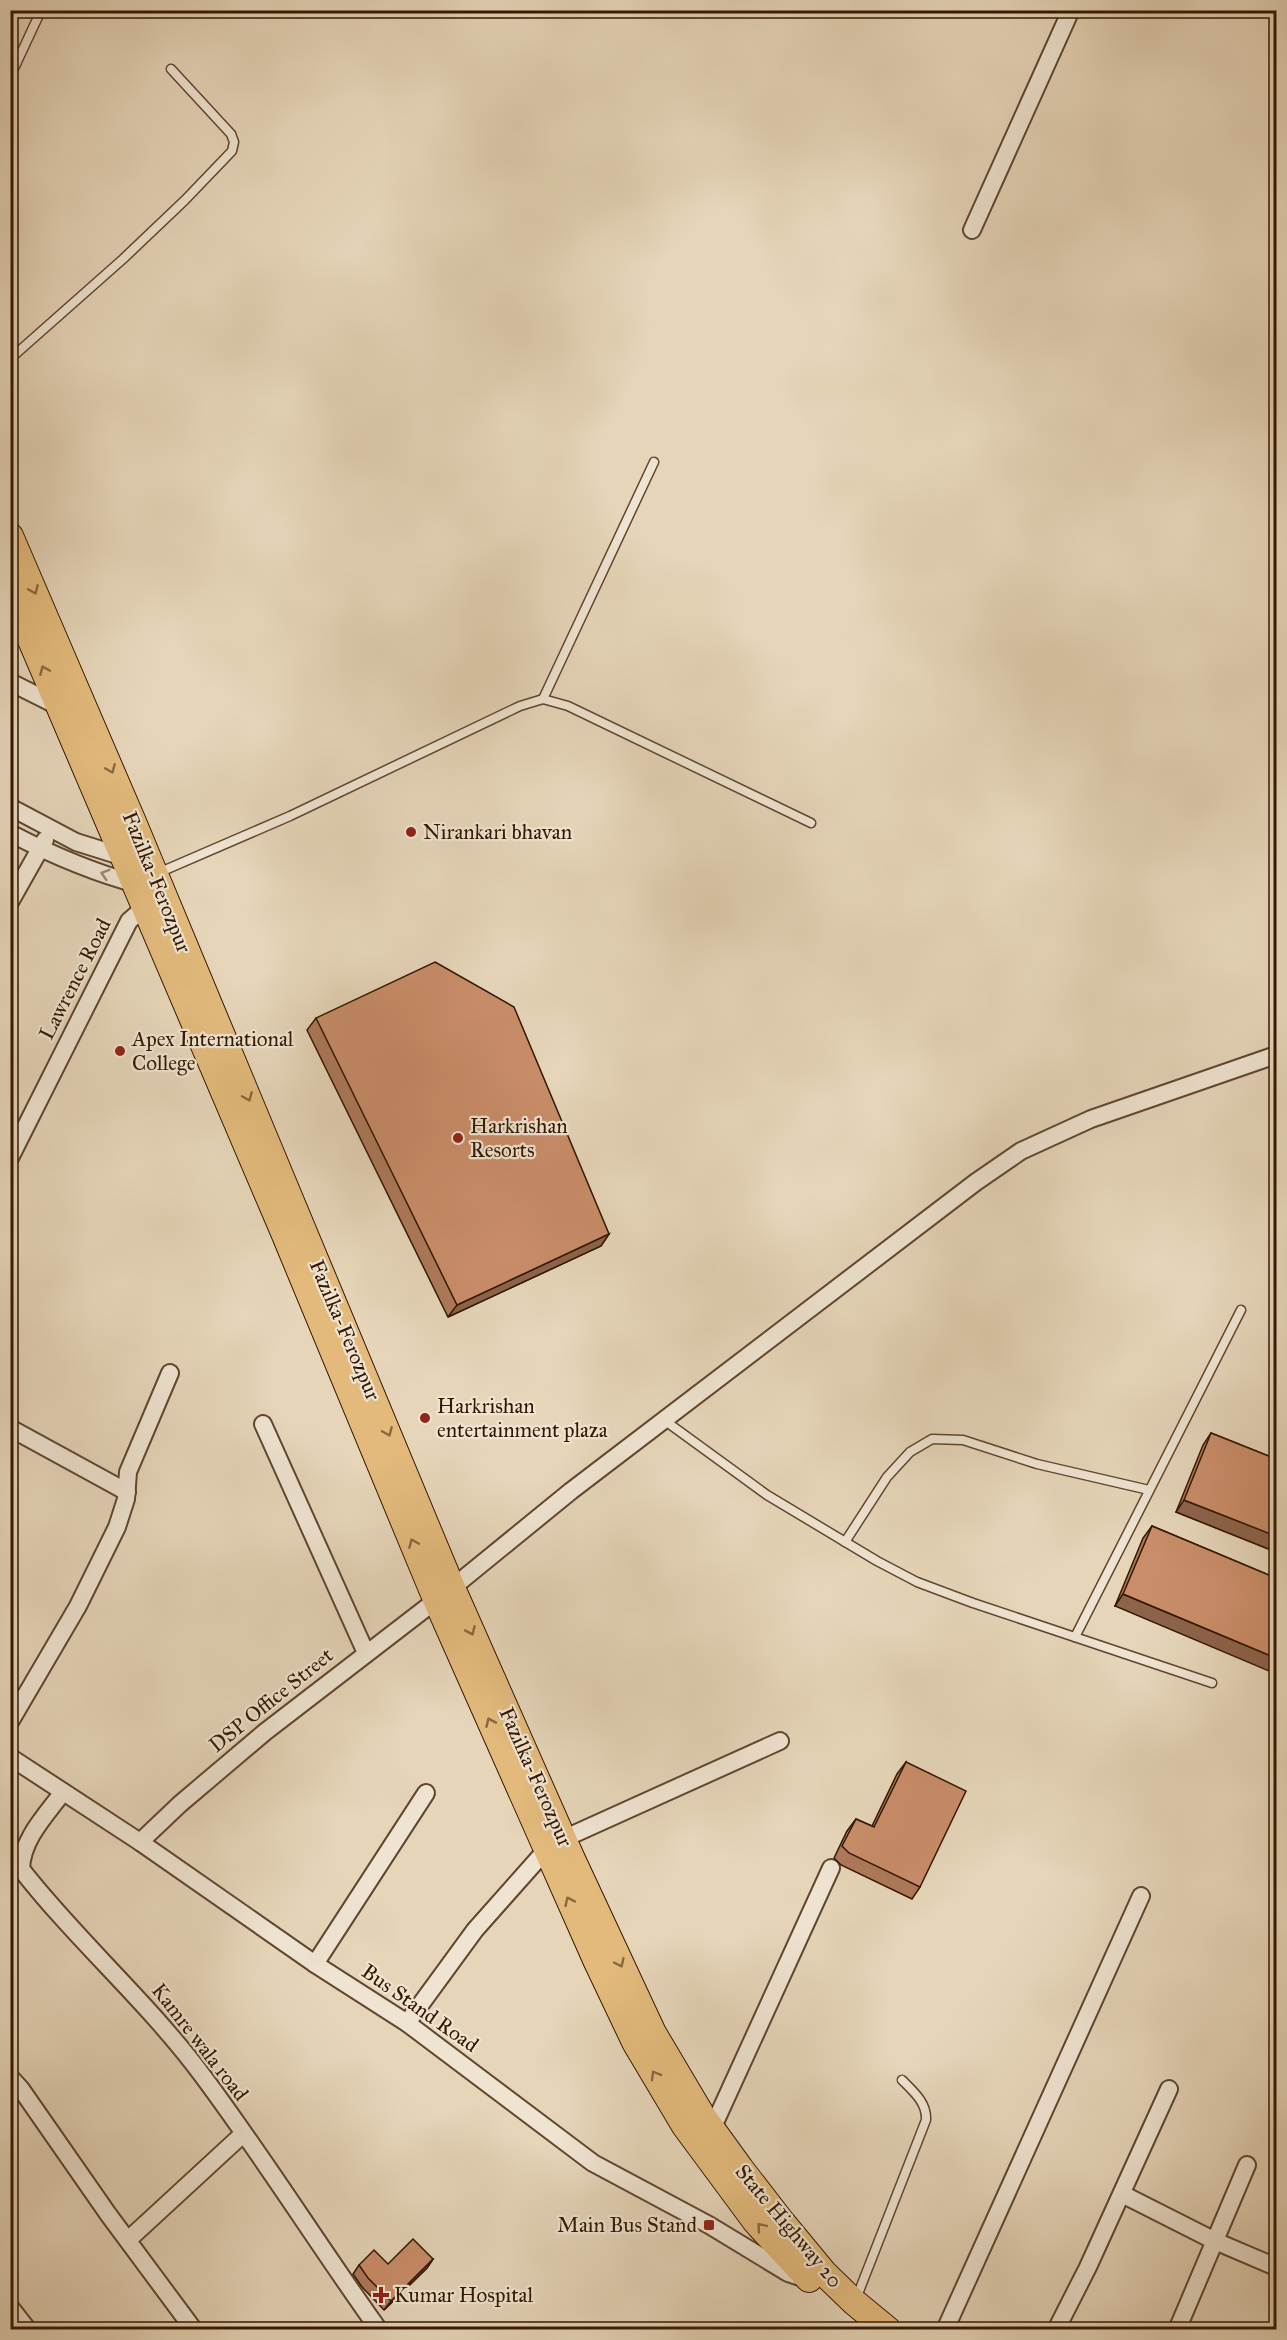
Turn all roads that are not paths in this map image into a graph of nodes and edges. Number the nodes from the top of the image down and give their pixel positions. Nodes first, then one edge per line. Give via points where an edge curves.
1 (1071, 10) edge
2 (38, 17) dead end
3 (171, 69) dead end
4 (10, 77) edge
5 (972, 230) dead end
6 (10, 359) edge
7 (654, 462) dead end
8 (10, 536) edge
9 (10, 591) edge
10 (10, 682) edge
11 (543, 699) junction
12 (60, 708) junction
13 (10, 807) edge
14 (811, 823) dead end
15 (50, 828) junction
16 (10, 833) edge
17 (41, 849) junction
18 (124, 857) junction
19 (152, 888) junction
20 (10, 902) edge
21 (1276, 1055) edge
22 (10, 1158) edge
23 (1241, 1310) dead end
24 (170, 1372) dead end
25 (664, 1420) junction
26 (263, 1424) dead end
27 (10, 1428) edge
28 (1149, 1490) junction
29 (127, 1492) junction
30 (845, 1542) junction
31 (444, 1594) junction
32 (1075, 1637) junction
33 (366, 1653) junction
34 (1212, 1683) dead end
35 (10, 1722) edge
36 (780, 1741) dead end
37 (10, 1757) edge
38 (63, 1792) junction
39 (426, 1793) dead end
40 (140, 1842) junction
41 (555, 1844) junction
42 (16, 1858) edge
43 (831, 1868) dead end
44 (1141, 1896) dead end
45 (315, 1964) junction
46 (407, 2023) junction
47 (10, 2077) edge
48 (902, 2080) dead end
49 (1169, 2090) dead end
50 (699, 2123) junction
51 (243, 2133) junction
52 (1247, 2165) dead end
53 (1122, 2194) junction
54 (128, 2240) junction
55 (1215, 2241) junction
56 (1276, 2267) edge
57 (811, 2280) junction
58 (854, 2302) junction
59 (10, 2307) edge
60 (28, 2330) edge
61 (194, 2330) edge
62 (379, 2330) edge
63 (861, 2330) edge
64 (888, 2330) edge
65 (945, 2330) edge
66 (1056, 2330) edge
67 (1178, 2330) edge

1 - 5 street
2 - 4 lane
3 - 6 lane via 231,134 232,151 123,259
7 - 11 lane
8 -> 19 main road, Fazilka-Ferozpur
12 -> 9 main road, Fazilka-Ferozpur
10 - 12 street
11 - 14 lane via 568,706
11 - 19 lane via 520,706 290,816
12 - 18 main road, Fazilka-Ferozpur
13 - 15 street
15 - 17 street
15 - 18 street via 76,842
16 - 17 street
19 -> 17 street via 90,870
17 - 20 street
18 - 19 main road, Fazilka-Ferozpur
19 - 22 street, Lawrence Road via 129,921
19 - 31 main road, Fazilka-Ferozpur via 285,1235
21 - 25 street, DSP Office Street via 1091,1119 1021,1151
23 - 28 lane
24 - 29 street via 128,1472
25 - 30 lane via 767,1495
25 - 31 street, DSP Office Street
26 - 33 street
27 - 29 street
28 - 30 lane via 1037,1464 963,1440 932,1439 910,1452 887,1477
28 - 32 lane
29 - 35 street via 124,1511 78,1606
30 - 32 lane via 917,1582
31 - 33 street, DSP Office Street
31 - 41 main road, Fazilka-Ferozpur
32 - 34 lane
33 - 40 street, DSP Office Street via 265,1732
36 - 41 street
37 - 38 street, Bus Stand Road
38 - 40 street, Bus Stand Road
38 - 42 street, Kamre wala road
39 - 45 street
40 - 45 street, Bus Stand Road
41 - 46 street via 476,1930
41 - 50 main road, Fazilka-Ferozpur via 635,2042
42 - 51 street, Kamre wala road via 28,1878 162,2026
43 - 50 street
44 - 65 street
45 - 46 street, Bus Stand Road
46 - 57 street, Bus Stand Road via 593,2163 788,2273
47 - 54 street
48 - 58 lane via 920,2099 927,2111 926,2120
49 - 53 street
57 -> 50 main road, State Highway 20 via 756,2222
50 - 58 main road, State Highway 20 via 824,2273
51 - 54 street
51 - 62 street, Kamre wala road
52 - 55 street
53 - 55 street
53 - 66 street
54 - 61 street
55 - 56 street
55 - 67 street
57 - 63 main road, State Highway 20
58 - 64 main road, State Highway 20
59 - 60 street

